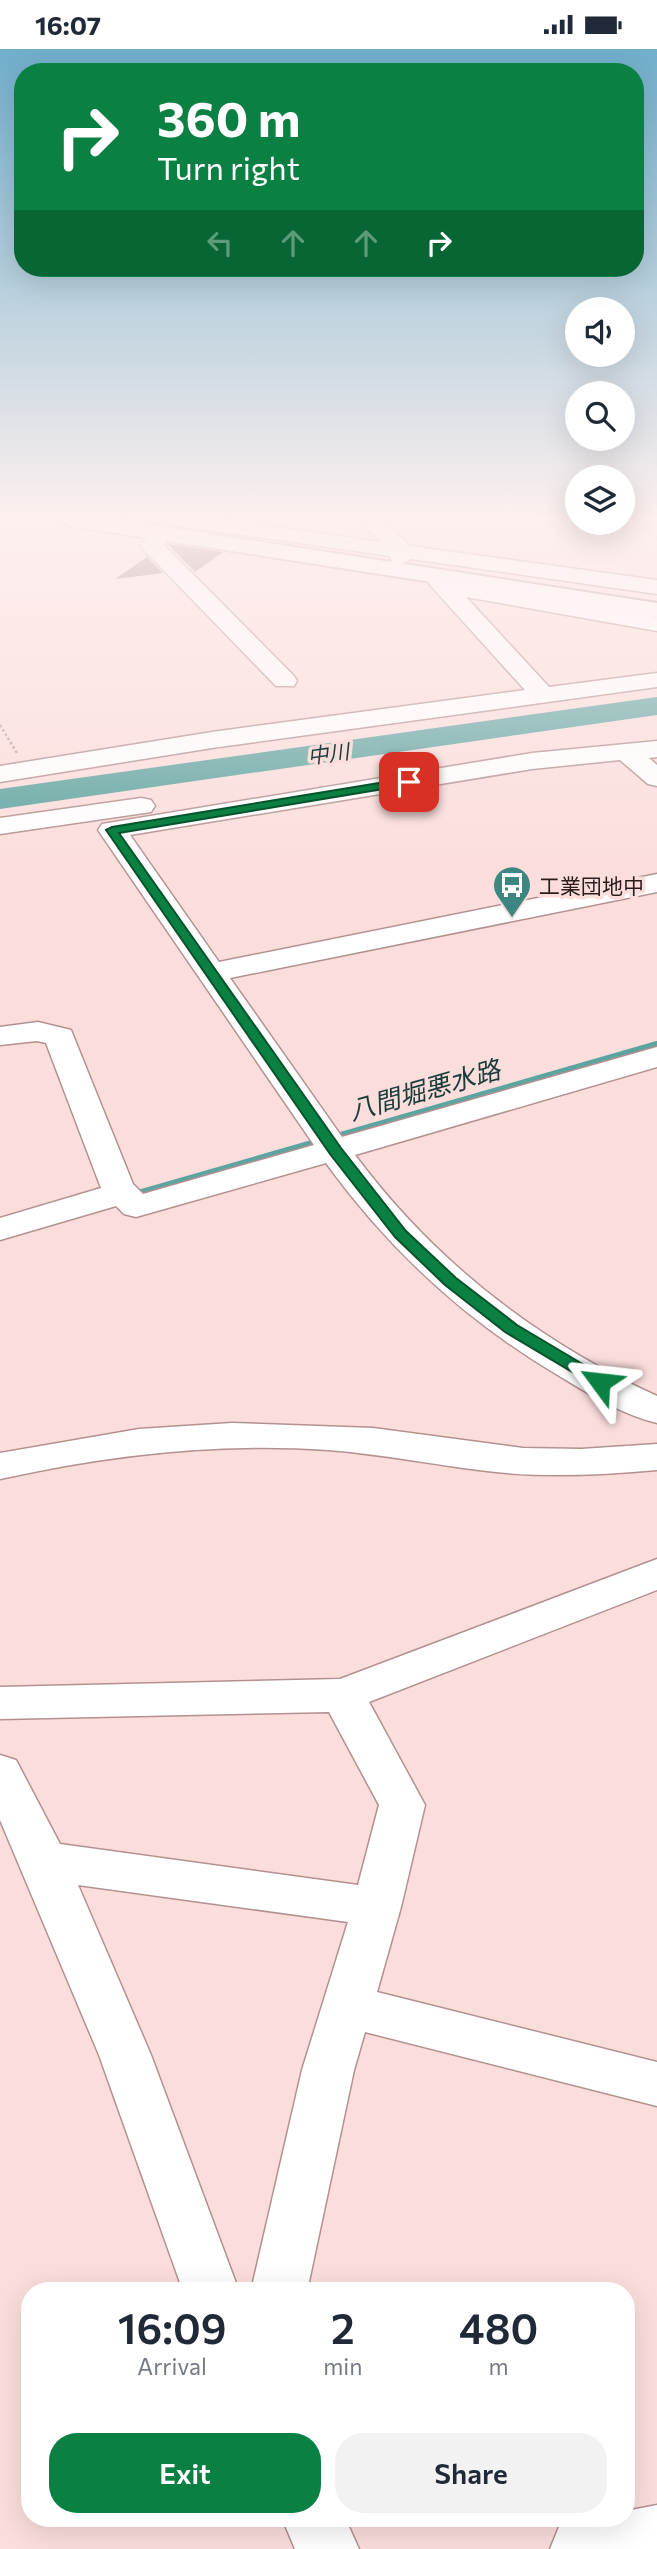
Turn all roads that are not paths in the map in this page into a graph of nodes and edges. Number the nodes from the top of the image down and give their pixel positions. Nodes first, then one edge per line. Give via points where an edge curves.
1 (241, 636) edge
2 (489, 636) edge
3 (657, 680) edge
4 (285, 681) dead end
5 (543, 696) junction
6 (657, 736) edge
7 (657, 749) edge
8 (624, 750) junction
9 (0, 774) edge
10 (657, 778) edge
11 (0, 826) edge
12 (657, 883) edge
13 (211, 973) junction
14 (0, 1035) edge
15 (653, 1064) edge
16 (330, 1143) junction
17 (128, 1197) junction
18 (0, 1229) edge
19 (657, 1411) edge
20 (657, 1457) edge
21 (0, 1466) edge
22 (657, 1574) edge
23 (343, 1695) junction
24 (0, 1703) edge
25 (0, 1772) edge
26 (44, 1861) junction
27 (377, 1907) junction
28 (346, 2006) junction
29 (657, 2084) edge
30 (208, 2282) edge
31 (281, 2282) edge
32 (317, 2527) edge
33 (657, 2536) edge
34 (328, 2549) edge
35 (581, 2549) edge

1 - 4 street
2 - 5 street
3 - 5 street
5 - 9 street via 212,740
6 - 11 street
7 - 8 street
8 - 10 street
8 - 13 street via 112,830
12 - 13 street
13 - 16 street
14 - 17 street via 38,1031 60,1037 117,1187
15 - 16 street
16 - 17 street via 136,1207
16 - 19 street via 401,1234 450,1282 511,1329
17 - 18 street
20 - 21 street via 598,1463 503,1460 372,1441 179,1437 75,1448
22 - 23 street
23 - 24 street
23 - 27 street via 402,1805
25 - 26 street
26 - 27 street
26 - 30 street via 125,2055
27 - 28 street
28 - 29 street
28 - 31 street
32 - 34 street
33 - 35 street

